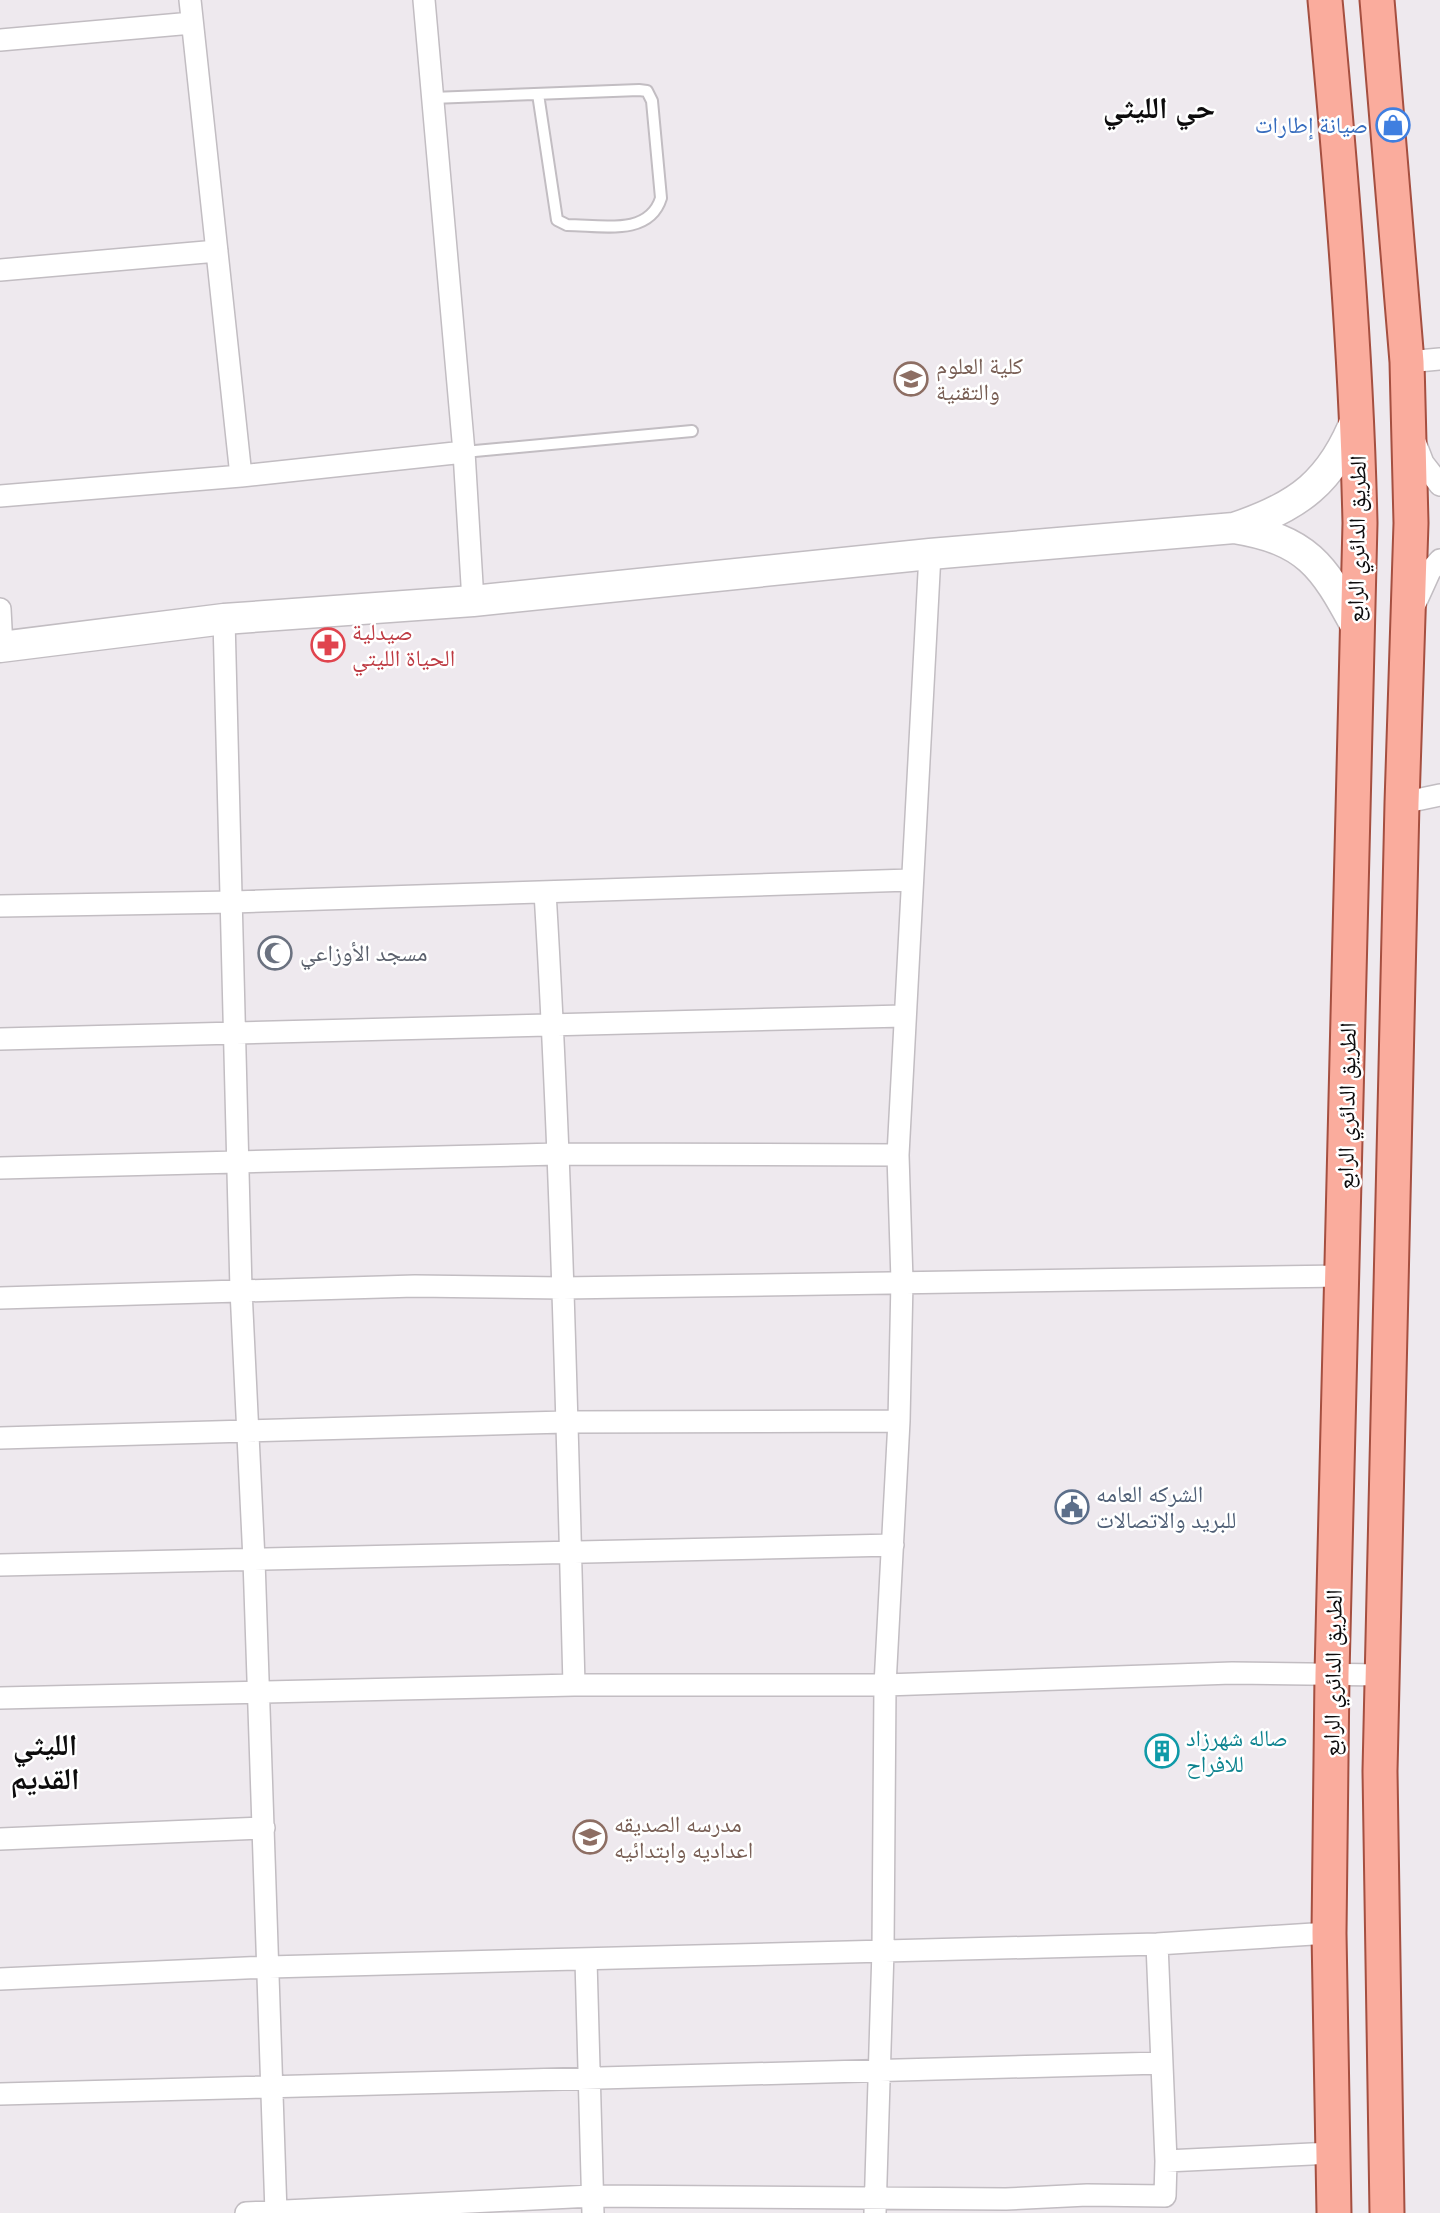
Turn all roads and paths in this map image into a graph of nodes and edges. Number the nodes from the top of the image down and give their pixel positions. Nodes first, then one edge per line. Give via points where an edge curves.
1 (190, 0) edge
2 (424, 0) edge
3 (1325, 0) edge
4 (1377, 0) edge
5 (192, 23) junction
6 (0, 40) edge
7 (538, 94) junction
8 (432, 98) junction
9 (217, 251) junction
10 (0, 270) edge
11 (1440, 359) edge
12 (1407, 362) junction
13 (1358, 415) junction
14 (1411, 430) junction
15 (692, 431) dead end
16 (464, 452) junction
17 (240, 476) junction
18 (1440, 485) edge
19 (0, 496) edge
20 (1234, 528) junction
21 (930, 554) junction
22 (1440, 560) edge
23 (473, 601) junction
24 (0, 609) edge
25 (224, 619) junction
26 (1356, 626) junction
27 (1407, 626) junction
28 (1, 647) edge
29 (1440, 795) edge
30 (1402, 803) junction
31 (910, 880) junction
32 (545, 891) junction
33 (233, 902) junction
34 (0, 906) edge
35 (903, 1016) junction
36 (553, 1025) junction
37 (234, 1035) junction
38 (0, 1039) edge
39 (557, 1154) junction
40 (898, 1155) junction
41 (238, 1161) junction
42 (0, 1168) edge
43 (1343, 1276) junction
44 (902, 1281) junction
45 (562, 1288) junction
46 (241, 1290) junction
47 (0, 1298) edge
48 (899, 1421) junction
49 (565, 1422) junction
50 (247, 1430) junction
51 (0, 1438) edge
52 (893, 1545) junction
53 (572, 1554) junction
54 (254, 1560) junction
55 (0, 1565) edge
56 (1332, 1674) junction
57 (1382, 1675) junction
58 (574, 1685) junction
59 (885, 1685) junction
60 (258, 1695) junction
61 (0, 1698) edge
62 (264, 1828) junction
63 (0, 1839) edge
64 (1329, 1933) junction
65 (1157, 1944) junction
66 (883, 1950) junction
67 (586, 1960) junction
68 (268, 1967) junction
69 (0, 1979) edge
70 (1161, 2063) junction
71 (878, 2069) junction
72 (588, 2079) junction
73 (271, 2085) junction
74 (0, 2094) edge
75 (1332, 2153) junction
76 (1166, 2161) junction
77 (592, 2204) edge
78 (875, 2205) edge
79 (1166, 2205) edge
80 (1006, 2206) edge
81 (246, 2213) edge
82 (276, 2213) edge
83 (1334, 2213) edge
84 (1387, 2213) edge

1 - 5 street
2 - 8 street
3 - 13 main road, الطريق الدائري الرابع
4 - 12 main road
5 - 6 street
5 - 9 street
7 - 7 lane via 647,91 652,101 661,198 657,211 636,226 567,225 557,220
7 - 8 lane
8 - 16 street
9 - 10 street
9 - 17 street
11 - 12 street
12 - 14 main road
13 - 20 street via 1337,459 1312,489 1271,516
13 - 26 main road, الطريق الدائري الرابع
14 - 18 street via 1423,463
14 - 27 main road
15 - 16 lane
16 - 17 street
16 - 23 street
17 - 19 street
20 - 21 street
20 - 26 street via 1265,533 1311,558 1330,578
21 - 23 street
21 - 31 street
22 - 27 street via 1418,595
23 - 25 street
24 - 28 street
25 - 28 street
25 - 33 street
26 - 43 main road, الطريق الدائري الرابع
27 - 30 main road
29 - 30 street
30 - 57 main road
31 - 32 street
31 - 35 street
32 - 33 street
32 - 36 street
33 - 34 street
33 - 37 street
35 - 36 street
35 - 40 street
36 - 37 street
36 - 39 street
37 - 38 street
37 - 41 street
39 - 40 street
39 - 41 street
39 - 45 street
40 - 44 street
41 - 42 street
41 - 46 street
43 - 44 street
43 - 56 main road, الطريق الدائري الرابع
44 - 45 street
44 - 48 street
45 - 46 street
45 - 49 street
46 - 47 street
46 - 50 street
48 - 49 street
48 - 52 street
49 - 50 street
49 - 53 street
50 - 51 street
50 - 54 street
52 - 53 street
52 - 59 street
53 - 54 street
53 - 58 street
54 - 55 street
54 - 60 street
56 - 57 street
56 - 59 street
56 - 64 main road, الطريق الدائري الرابع
57 - 84 main road
58 - 59 street
58 - 60 street
59 - 66 street
60 - 61 street
60 - 62 street
62 - 63 street
62 - 68 street
64 - 65 street
64 - 75 main road, الطريق الدائري الرابع
65 - 66 street
65 - 70 street
66 - 67 street
66 - 71 street
67 - 68 street
67 - 72 street
68 - 69 street
68 - 73 street
70 - 71 street
70 - 76 street
71 - 72 street
71 - 78 street
72 - 73 street
72 - 77 street
73 - 74 street
73 - 82 street
75 - 76 street
75 - 83 main road, الطريق الدائري الرابع
76 - 79 street
77 - 78 street
77 - 82 street
78 - 80 street
79 - 80 street via 1087,2195
81 - 82 street

